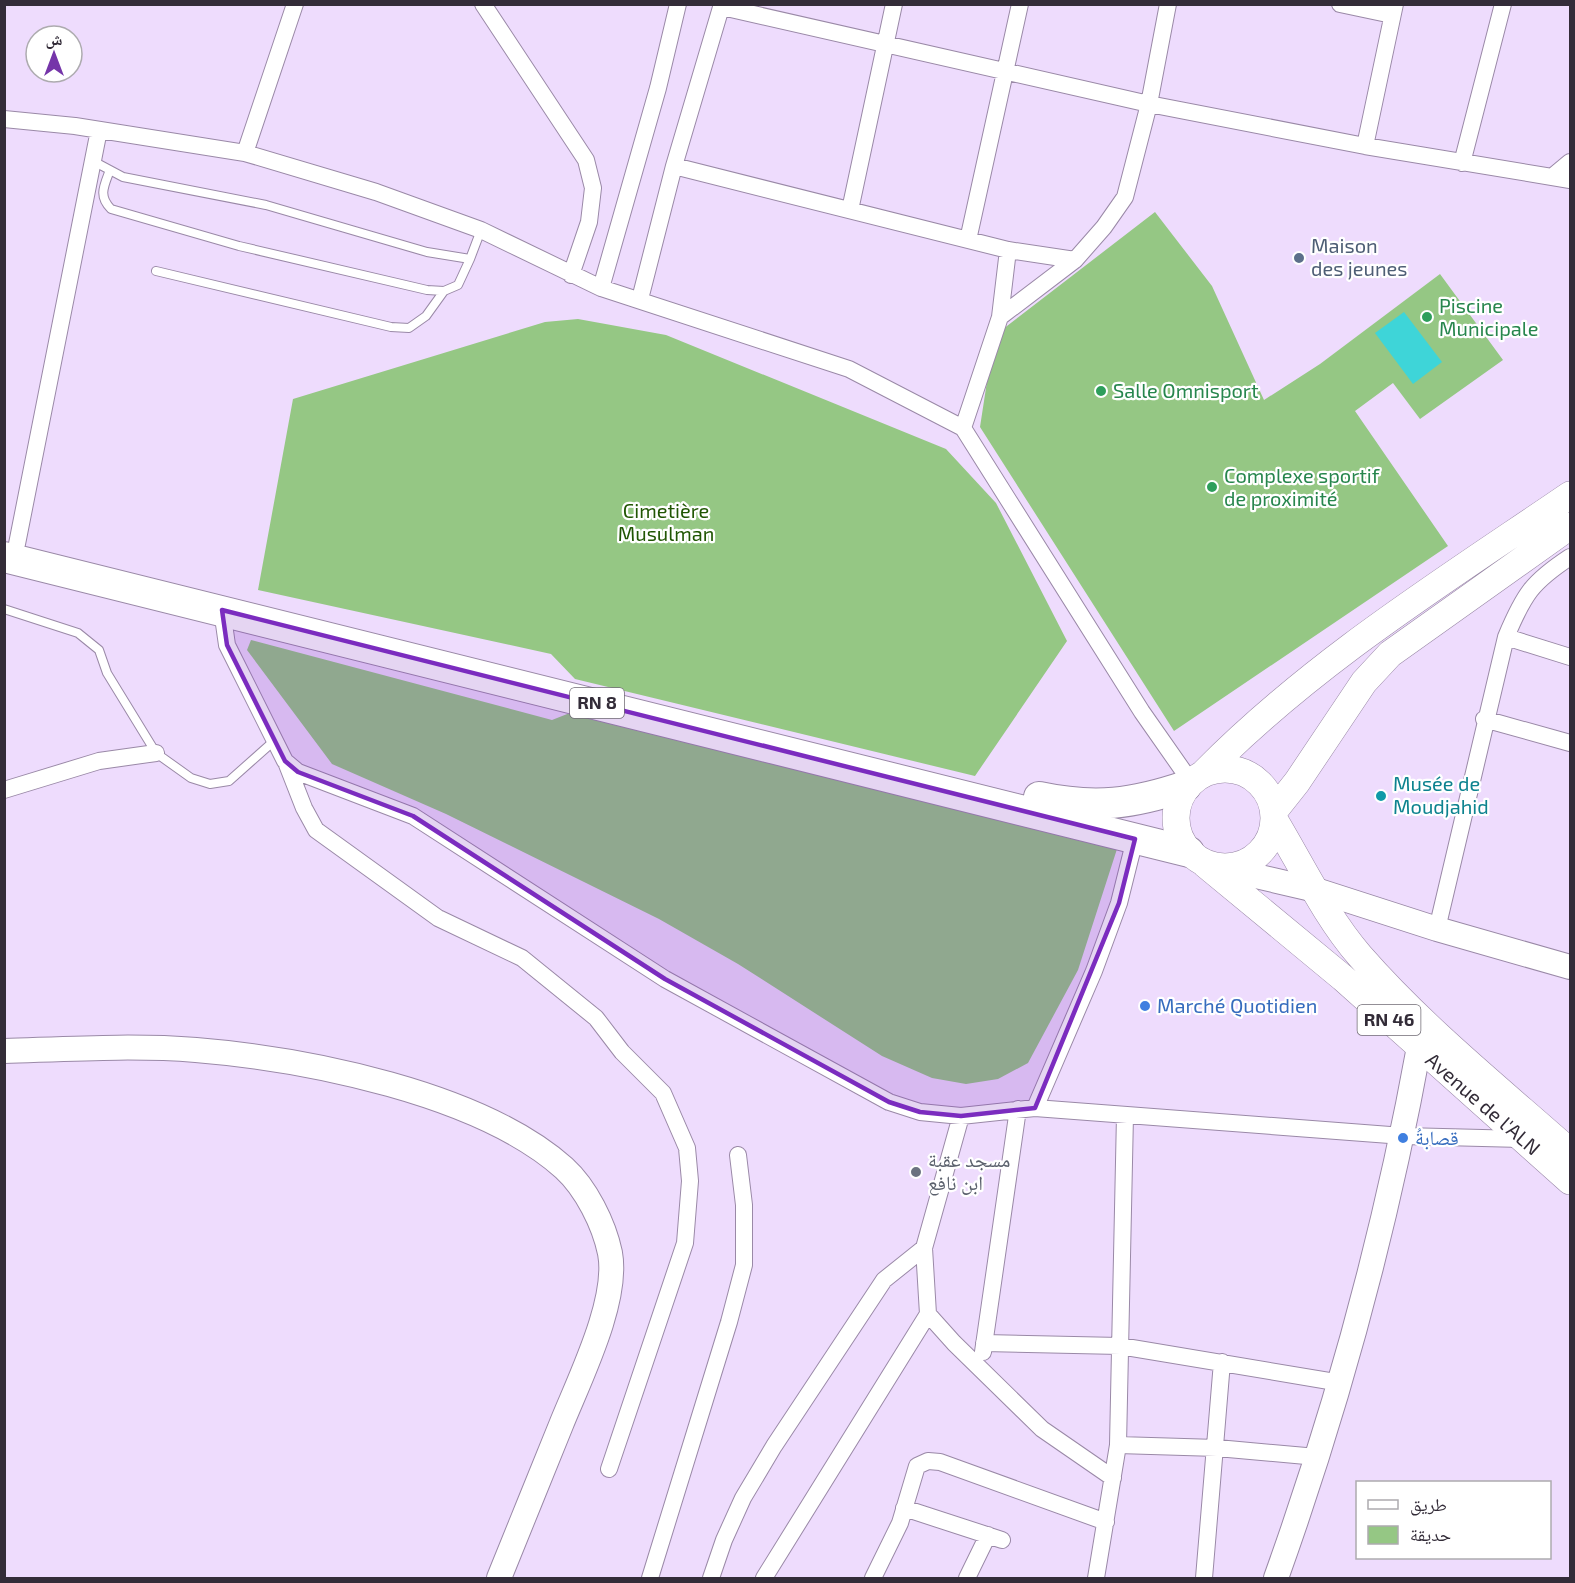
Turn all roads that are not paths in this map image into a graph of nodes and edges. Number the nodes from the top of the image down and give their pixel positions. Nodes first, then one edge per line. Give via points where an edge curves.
1 (295, 4) edge
2 (483, 4) edge
3 (678, 4) edge
4 (894, 4) edge
5 (1020, 4) edge
6 (1168, 4) edge
7 (1340, 4) edge
8 (1503, 4) edge
9 (722, 6) edge
10 (1394, 10) edge
11 (885, 45) junction
12 (1006, 72) junction
13 (1149, 104) junction
14 (4, 119) edge
15 (99, 130) junction
16 (1365, 146) junction
17 (245, 153) junction
18 (93, 161) junction
19 (1570, 162) edge
20 (1462, 163) junction
21 (674, 166) junction
22 (110, 171) junction
23 (1552, 177) junction
24 (1570, 180) edge
25 (850, 210) junction
26 (481, 230) junction
27 (968, 240) junction
28 (1008, 250) junction
29 (470, 259) junction
30 (1075, 260) junction
31 (156, 271) dead end
32 (571, 275) junction
33 (601, 288) junction
34 (444, 291) junction
35 (640, 299) junction
36 (1000, 317) junction
37 (963, 428) junction
38 (1570, 495) edge
39 (1570, 526) edge
40 (9, 547) edge
41 (1570, 557) edge
42 (4, 609) edge
43 (222, 610) junction
44 (1506, 637) junction
45 (1570, 657) edge
46 (1484, 719) junction
47 (274, 741) junction
48 (1570, 743) edge
49 (156, 753) junction
50 (285, 761) junction
51 (1194, 780) junction
52 (4, 790) edge
53 (1274, 816) junction
54 (1135, 839) junction
55 (1204, 861) junction
56 (1316, 890) junction
57 (1437, 929) junction
58 (1570, 967) edge
59 (1425, 1038) junction
60 (4, 1051) edge
61 (1035, 1108) junction
62 (1018, 1109) junction
63 (1125, 1115) junction
64 (961, 1116) junction
65 (1403, 1136) junction
66 (1522, 1139) junction
67 (1570, 1152) edge
68 (738, 1155) dead end
69 (1570, 1181) edge
70 (924, 1248) junction
71 (928, 1314) junction
72 (984, 1343) junction
73 (1120, 1346) junction
74 (1222, 1362) junction
75 (980, 1368) junction
76 (1341, 1383) junction
77 (1118, 1445) junction
78 (1217, 1448) junction
79 (1317, 1457) junction
80 (609, 1469) dead end
81 (1113, 1478) junction
82 (904, 1508) junction
83 (1106, 1522) junction
84 (499, 1578) edge
85 (650, 1578) edge
86 (711, 1578) edge
87 (764, 1578) edge
88 (873, 1578) edge
89 (967, 1578) edge
90 (1096, 1578) edge
91 (1204, 1578) edge
92 (1276, 1578) edge

1 - 17 street
2 - 32 street via 586,160 593,188 589,222
3 - 33 street
4 - 11 street
5 - 12 street
6 - 13 street
7 - 10 street
8 - 20 street
9 - 11 street
9 - 21 street
10 - 16 street
11 - 12 street
11 - 25 street
12 - 13 street
12 - 27 street
13 - 16 street
13 - 30 street via 1125,197
14 - 15 street
15 - 17 street
15 - 18 street
16 - 20 street
17 - 26 street via 376,192
18 - 22 lane
18 - 40 street
19 - 23 street
20 - 23 street
21 - 25 street
21 - 35 street
22 - 29 lane via 123,177 266,206 427,252
22 - 34 lane via 102,191 104,202 111,209 239,246
23 - 24 street
25 - 27 street
26 - 29 lane
26 - 32 street
27 - 28 street
28 - 30 street
28 - 36 street
29 - 34 lane via 458,285
30 - 36 street
31 - 34 lane via 391,327 409,328 426,316
32 - 33 street
33 - 35 street
35 - 37 street via 849,369
36 - 37 street
37 - 51 street via 1136,702
38 - 51 main road via 1361,638
39 - 53 main road via 1390,654 1364,682
40 - 43 highway, RN 8
40 - 51 highway, RN 8 via 533,669 1043,798 1076,803 1144,801
41 - 44 street via 1539,578 1518,608
42 - 49 lane via 78,633 99,650 107,673
43 - 47 street via 227,645
43 - 54 highway, RN 8
44 - 45 street
44 - 46 street
46 - 48 street
46 - 57 street
47 - 49 lane via 229,781 210,784 191,778
47 - 50 street
49 - 52 street via 99,760
50 - 64 street via 298,772 413,816 665,979 889,1102 920,1112
50 - 80 street via 316,830 438,918 522,958 596,1018 622,1052 663,1093 687,1148 690,1181 685,1243
51 - 53 main road via 1219,769 1249,775 1270,796
51 - 55 main road via 1175,810 1175,823 1178,836
53 - 55 main road via 1271,837 1249,862 1233,867
53 - 56 main road, Avenue de l'ALN / RN 46
54 - 55 highway, RN 8
54 - 61 street via 1119,903 1101,952
55 - 56 main road
55 - 59 main road, Avenue de l'ALN / RN 46 via 1343,978
56 - 57 main road
56 - 59 main road, Avenue de l'ALN / RN 46 via 1359,955
57 - 58 main road
59 - 65 main road
59 - 66 main road, Avenue de l'ALN / RN 46
59 - 67 main road, Avenue de l'ALN / RN 46
60 - 84 main road via 193,1050 263,1057 383,1083 446,1102 525,1137 566,1169 588,1198 610,1254 610,1293 591,1351
61 - 62 street
61 - 63 street
62 - 64 street
62 - 72 street
63 - 65 street
63 - 73 street
64 - 70 street
65 - 66 street
65 - 76 main road
66 - 69 main road, Avenue de l'ALN / RN 46
68 - 85 street via 744,1206 744,1265
70 - 71 street
70 - 86 street via 884,1280 774,1446 743,1498
71 - 75 street
71 - 87 street
72 - 73 street
72 - 75 street
73 - 74 street
73 - 77 street
74 - 76 street
74 - 78 street
75 - 81 street via 1042,1429
76 - 79 main road
77 - 78 street
77 - 81 street
78 - 79 street
78 - 91 street
79 - 92 main road
81 - 83 street
82 - 83 street via 917,1466 931,1461
82 - 88 street
82 - 89 street via 995,1537
83 - 90 street

